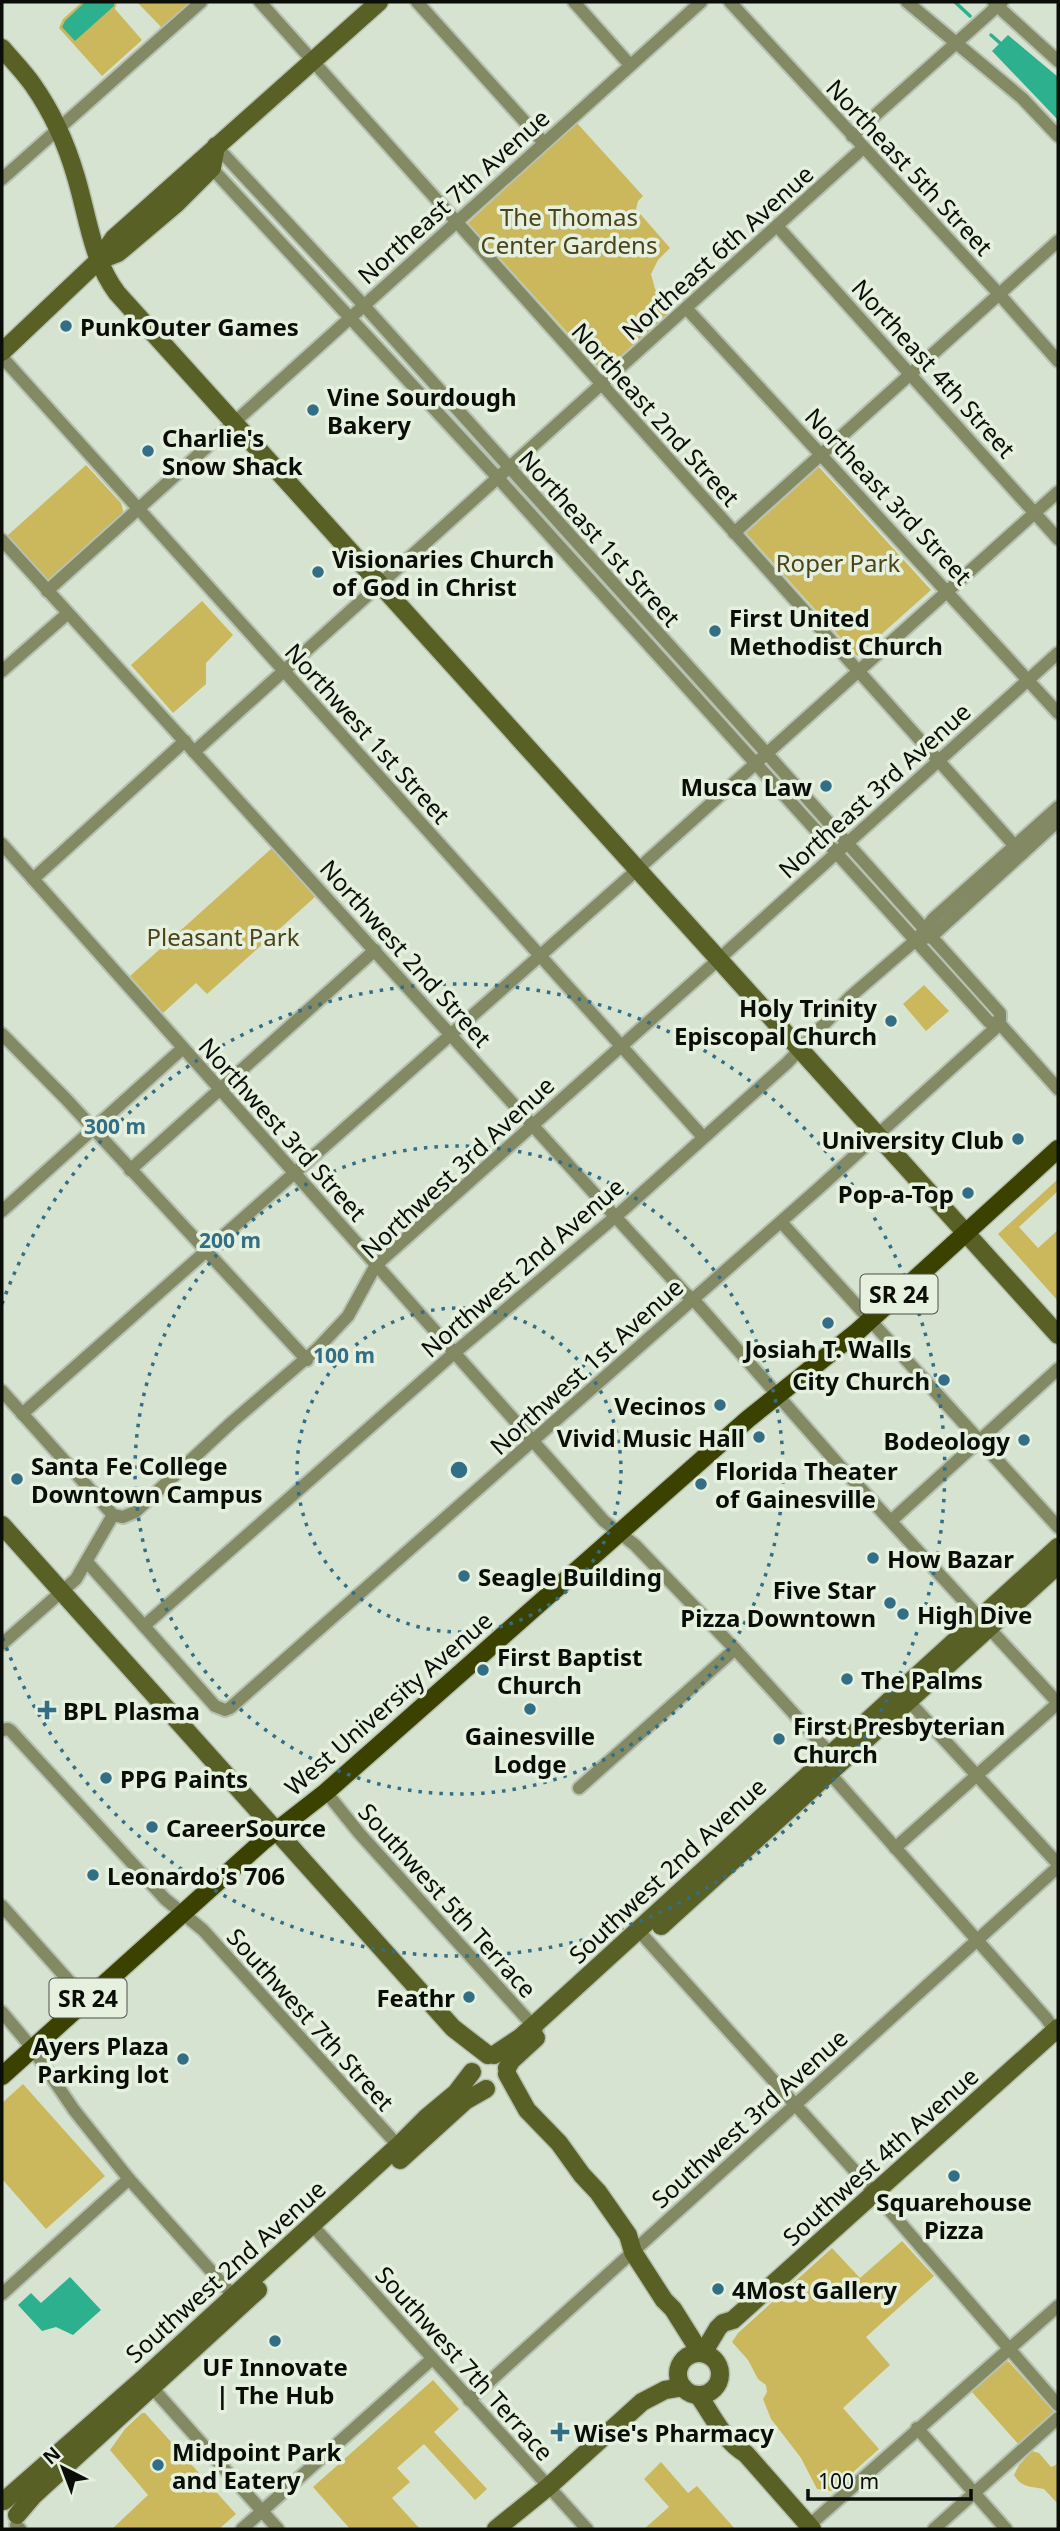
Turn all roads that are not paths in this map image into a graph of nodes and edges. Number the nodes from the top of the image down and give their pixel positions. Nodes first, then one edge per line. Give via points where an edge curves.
1 (201, 2) edge
2 (260, 2) edge
3 (379, 2) edge
4 (417, 2) edge
5 (574, 2) edge
6 (701, 2) edge
7 (730, 2) edge
8 (907, 2) edge
9 (997, 3) edge
10 (958, 43) junction
11 (2, 48) edge
12 (313, 61) junction
13 (1058, 61) edge
14 (630, 65) junction
15 (58, 130) junction
16 (852, 136) junction
17 (1058, 136) edge
18 (544, 143) junction
19 (863, 148) junction
20 (210, 158) junction
21 (2, 179) edge
22 (455, 222) junction
23 (777, 226) junction
24 (301, 238) junction
25 (1058, 241) edge
26 (288, 250) junction
27 (98, 261) junction
28 (999, 294) junction
29 (363, 305) junction
30 (687, 309) junction
31 (350, 317) junction
32 (2, 355) edge
33 (1058, 361) edge
34 (911, 374) junction
35 (602, 385) junction
36 (440, 392) junction
37 (428, 402) junction
38 (235, 423) junction
39 (821, 454) junction
40 (510, 468) junction
41 (498, 478) junction
42 (1058, 492) edge
43 (138, 510) junction
44 (1035, 513) junction
45 (734, 533) junction
46 (1058, 539) edge
47 (2, 540) edge
48 (591, 559) junction
49 (580, 569) junction
50 (380, 583) junction
51 (47, 591) junction
52 (948, 592) junction
53 (67, 614) junction
54 (1058, 653) edge
55 (2, 671) edge
56 (858, 671) junction
57 (284, 672) junction
58 (696, 676) junction
59 (1028, 680) junction
60 (685, 685) junction
61 (1058, 713) edge
62 (184, 741) junction
63 (194, 752) junction
64 (767, 753) junction
65 (939, 761) junction
66 (755, 763) junction
67 (1058, 807) edge
68 (1058, 821) edge
69 (847, 843) junction
70 (2, 844) edge
71 (1018, 850) junction
72 (835, 853) junction
73 (638, 869) junction
74 (33, 879) junction
75 (927, 933) junction
76 (916, 940) junction
77 (375, 950) junction
78 (541, 956) junction
79 (719, 959) junction
80 (1000, 1024) junction
81 (2, 1034) edge
82 (452, 1034) junction
83 (621, 1046) junction
84 (183, 1048) junction
85 (800, 1049) junction
86 (220, 1089) junction
87 (1058, 1089) edge
88 (532, 1125) junction
89 (93, 1129) junction
90 (878, 1134) junction
91 (703, 1137) junction
92 (1058, 1149) edge
93 (130, 1170) junction
94 (295, 1173) junction
95 (2, 1210) edge
96 (615, 1217) junction
97 (781, 1222) junction
98 (967, 1233) junction
99 (207, 1252) junction
100 (376, 1265) junction
101 (693, 1299) junction
102 (870, 1320) junction
103 (1058, 1335) edge
104 (453, 1354) junction
105 (307, 1360) junction
106 (1058, 1369) edge
107 (2, 1391) edge
108 (779, 1394) junction
109 (22, 1414) junction
110 (979, 1440) junction
111 (533, 1442) junction
112 (113, 1515) junction
113 (891, 1521) junction
114 (2, 1525) edge
115 (1058, 1527) edge
116 (620, 1532) junction
117 (1058, 1547) edge
118 (87, 1562) junction
119 (1058, 1565) edge
120 (61, 1592) junction
121 (985, 1622) junction
122 (144, 1626) junction
123 (2, 1644) edge
124 (735, 1649) junction
125 (904, 1696) junction
126 (1058, 1703) edge
127 (5, 1729) edge
128 (830, 1763) junction
129 (976, 1776) junction
130 (579, 1788) dead end
131 (326, 1792) junction
132 (276, 1831) junction
133 (895, 1848) junction
134 (1058, 1865) edge
135 (2, 1906) edge
136 (182, 1914) junction
137 (642, 1935) junction
138 (976, 1941) junction
139 (86, 2000) junction
140 (2, 2012) edge
141 (453, 2028) junction
142 (537, 2030) junction
143 (1057, 2032) edge
144 (33, 2048) junction
145 (491, 2055) junction
146 (473, 2069) junction
147 (507, 2071) junction
148 (2, 2076) edge
149 (490, 2089) junction
150 (795, 2105) junction
151 (527, 2110) junction
152 (402, 2151) junction
153 (129, 2179) junction
154 (874, 2194) junction
155 (316, 2229) junction
156 (634, 2252) junction
157 (2, 2294) edge
158 (664, 2300) junction
159 (237, 2301) junction
160 (1058, 2306) edge
161 (1009, 2349) junction
162 (706, 2355) junction
163 (432, 2359) junction
164 (685, 2378) junction
165 (148, 2383) junction
166 (716, 2388) junction
167 (469, 2400) junction
168 (1058, 2405) edge
169 (1058, 2418) edge
170 (917, 2428) junction
171 (746, 2454) junction
172 (548, 2487) junction
173 (974, 2493) junction
174 (3, 2501) edge
175 (262, 2511) junction
176 (17, 2524) edge
177 (809, 2528) edge
178 (242, 2529) edge
179 (278, 2529) edge
180 (496, 2529) edge
181 (587, 2529) edge
182 (934, 2529) edge
183 (1006, 2529) edge

1 - 15 street
2 - 12 street, Northeast 2nd Street
3 - 12 street
4 - 18 street
5 - 14 street
6 - 14 street, Northeast 7th Avenue
7 - 16 street, Northeast 5th Street
8 - 10 street
9 - 10 street
9 - 13 street
10 - 16 street
10 - 17 street
11 - 15 street via 33,84
12 - 20 street
12 - 22 street, Northeast 2nd Street
14 - 18 street, Northeast 7th Avenue
15 - 21 street
15 - 27 street
16 - 19 street, Northeast 5th Street
18 - 22 street, Northeast 7th Avenue
19 - 23 street, Northeast 6th Avenue
19 - 28 street, Northeast 5th Street
20 - 24 street, Northeast 1st Street
20 - 26 street, Northeast 1st Street
20 - 27 street via 176,204 118,253
22 - 29 street, Northeast 7th Avenue
22 - 35 street, Northeast 2nd Street
23 - 30 street, Northeast 6th Avenue
23 - 34 street, Northeast 4th Street
24 - 26 street
24 - 29 street, Northeast 1st Street
25 - 28 street
26 - 31 street, Northeast 1st Street
27 - 32 street
27 - 38 street via 117,293
28 - 33 street, Northeast 5th Street
28 - 34 street
29 - 31 street, Northeast 7th Avenue
29 - 36 street, Northeast 1st Street
30 - 35 street, Northeast 6th Avenue
30 - 39 street, Northeast 3rd Street
31 - 37 street, Northeast 1st Street
31 - 38 street, Northeast 7th Avenue
32 - 43 street, Northwest 1st Street
34 - 39 street
34 - 44 street, Northeast 4th Street
35 - 40 street, Northeast 6th Avenue
35 - 45 street, Northeast 2nd Street
36 - 37 street
36 - 40 street, Northeast 1st Street
37 - 41 street, Northeast 1st Street
38 - 43 street, Northeast 7th Avenue
38 - 50 street
39 - 45 street
39 - 52 street, Northeast 3rd Street
40 - 41 street, Northeast 6th Avenue
40 - 48 street, Northeast 1st Street
41 - 49 street, Northeast 1st Street
41 - 50 street, Northeast 6th Avenue
42 - 44 street
43 - 51 street, Northeast 7th Avenue
43 - 57 street, Northwest 1st Street
44 - 46 street, Northeast 4th Street
44 - 52 street
45 - 56 street, Northeast 2nd Street
47 - 51 street, Northwest 2nd Street
48 - 49 street
48 - 58 street, Northeast 1st Street
49 - 60 street, Northeast 1st Street
50 - 57 street, Northeast 6th Avenue
50 - 73 street
51 - 53 street, Northwest 2nd Street
52 - 56 street
52 - 59 street, Northeast 3rd Street
53 - 55 street
53 - 62 street, Northwest 2nd Street
54 - 59 street, Northeast 3rd Avenue
56 - 64 street
56 - 65 street, Northeast 2nd Street
57 - 63 street, Northeast 6th Avenue
57 - 78 street, Northwest 1st Street
58 - 60 street
58 - 64 street, Northeast 1st Street
59 - 61 street, Northeast 3rd Street
59 - 65 street, Northeast 3rd Avenue
60 - 66 street, Northeast 1st Street
62 - 63 street, Northwest 2nd Street
62 - 74 street
63 - 77 street, Northwest 2nd Street
64 - 66 street
64 - 69 street, Northeast 1st Street
65 - 69 street, Northeast 3rd Avenue
65 - 71 street, Northeast 2nd Street
66 - 72 street, Northeast 1st Street
66 - 73 street
67 - 71 street
68 - 71 street
69 - 72 street, Northeast 3rd Avenue
69 - 75 street, Northeast 1st Street
70 - 74 street, Northwest 3rd Street
71 - 75 street
72 - 76 street, Northeast 1st Street
72 - 79 street, Northeast 3rd Avenue
73 - 78 street
73 - 79 street
74 - 84 street, Northwest 3rd Street
75 - 76 street
75 - 80 street, Northeast 1st Street via 1000,1013
76 - 80 street, Northeast 1st Street via 989,1022
76 - 85 street, Northwest 2nd Avenue via 851,996
77 - 82 street, Northwest 2nd Street
77 - 86 street
78 - 82 street
78 - 83 street, Northwest 1st Street
79 - 83 street, Northwest 3rd Avenue
79 - 85 street
80 - 87 street, Northeast 1st Street
80 - 90 street, Northwest 1st Avenue
81 - 89 street
82 - 88 street, Northwest 2nd Street
82 - 94 street
83 - 88 street, Northwest 3rd Avenue
83 - 91 street, Northwest 1st Street
84 - 86 street, Northwest 3rd Street
84 - 89 street
85 - 90 street
85 - 91 street, Northwest 2nd Avenue
86 - 93 street
86 - 94 street, Northwest 3rd Street
88 - 96 street, Northwest 2nd Street
88 - 100 street, Northwest 3rd Avenue
89 - 93 street
89 - 95 street
90 - 97 street, Northwest 1st Avenue
90 - 98 street
91 - 96 street, Northwest 2nd Avenue
92 - 98 main road, West University Avenue
93 - 99 street
94 - 99 street
94 - 100 street, Northwest 3rd Street
96 - 101 street, Northwest 2nd Street
96 - 104 street, Northwest 2nd Avenue
97 - 101 street, Northwest 1st Avenue
97 - 102 street
98 - 102 main road, West University Avenue / SR 24
98 - 103 street
99 - 105 street
99 - 109 street
100 - 104 street, Northwest 3rd Street
100 - 105 street, Northwest 3rd Avenue via 348,1316
101 - 108 street, Northwest 2nd Street
101 - 111 street, Northwest 1st Avenue
102 - 108 main road, West University Avenue / SR 24
102 - 110 street
104 - 111 street, Northwest 3rd Street
104 - 122 street, Northwest 2nd Avenue
105 - 112 street, Northwest 3rd Avenue via 135,1511 123,1517
106 - 110 street
107 - 109 street
108 - 113 street, Northwest 2nd Street
108 - 116 main road, West University Avenue / SR 24
109 - 112 street
110 - 113 street
110 - 115 street
111 - 116 street, Northwest 3rd Street via 604,1521
111 - 122 street, Northwest 1st Avenue via 225,1710 215,1706
112 - 118 street
113 - 121 street, Northwest 2nd Street
114 - 120 street
116 - 124 street, Northwest 3rd Street
116 - 131 main road, West University Avenue / SR 24
117 - 121 street
118 - 120 street
118 - 122 street
119 - 121 street
120 - 123 street
120 - 132 street
121 - 125 street, Southwest 2nd Avenue
121 - 126 street, Northwest 2nd Street
124 - 128 street, Northwest 3rd Street
124 - 130 street
125 - 128 street, Southwest 2nd Avenue
125 - 129 street
126 - 129 street
127 - 136 street, Southwest 7th Street
128 - 133 street, Northwest 3rd Street
128 - 137 street, Southwest 2nd Avenue
129 - 133 street
129 - 134 street
131 - 132 main road, West University Avenue / SR 24
131 - 142 street, Southwest 5th Terrace
132 - 136 main road, West University Avenue / SR 24
132 - 141 street
133 - 138 street, Northwest 3rd Street
134 - 138 street, Southwest 3rd Avenue
135 - 139 street
136 - 139 main road, West University Avenue / SR 24
136 - 152 street, Southwest 7th Street via 203,1930
137 - 142 street, Southwest 2nd Avenue
137 - 150 street
138 - 143 street, Northwest 3rd Street
138 - 150 street, Southwest 3rd Avenue
139 - 144 main road, West University Avenue / SR 24
140 - 144 street
141 - 145 street
141 - 146 street
142 - 145 street, Southwest 2nd Avenue
142 - 147 street, Southwest 2nd Avenue
143 - 154 street, Southwest 4th Avenue
144 - 148 main road, West University Avenue / SR 24
144 - 153 street via 74,2110
145 - 146 street via 479,2059
145 - 147 street via 502,2060
146 - 149 street via 475,2082
146 - 152 street, Southwest 2nd Avenue
147 - 149 street via 503,2084
147 - 151 street
149 - 151 street
149 - 152 street, Southwest 2nd Avenue via 465,2101
150 - 154 street
150 - 156 street, Southwest 3rd Avenue
151 - 156 street via 559,2143 620,2241
152 - 155 street, Southwest 2nd Avenue
153 - 157 street
153 - 159 street
154 - 161 street
154 - 162 street, Southwest 4th Avenue via 733,2320 723,2323
155 - 159 street, Southwest 2nd Avenue
155 - 163 street, Southwest 7th Terrace
156 - 158 street
156 - 167 street, Southwest 3rd Avenue
158 - 162 street
158 - 164 street
159 - 165 street, Southwest 2nd Avenue
160 - 161 street
161 - 168 street
161 - 170 street
162 - 164 street via 691,2354
162 - 166 street via 721,2371
163 - 167 street, Southwest 7th Terrace
163 - 175 street
164 - 166 street via 705,2395
164 - 171 street via 723,2434
164 - 172 street via 659,2380 642,2402
165 - 174 street, Southwest 2nd Avenue
165 - 175 street
165 - 176 street, Southwest 2nd Avenue via 34,2495
166 - 171 street via 718,2409 741,2439
167 - 172 street, Southwest 7th Terrace
169 - 173 street
170 - 173 street
170 - 177 street
171 - 177 street
172 - 180 street
172 - 181 street, Southwest 7th Terrace
173 - 182 street
173 - 183 street
174 - 176 street via 13,2506
175 - 178 street
175 - 179 street

